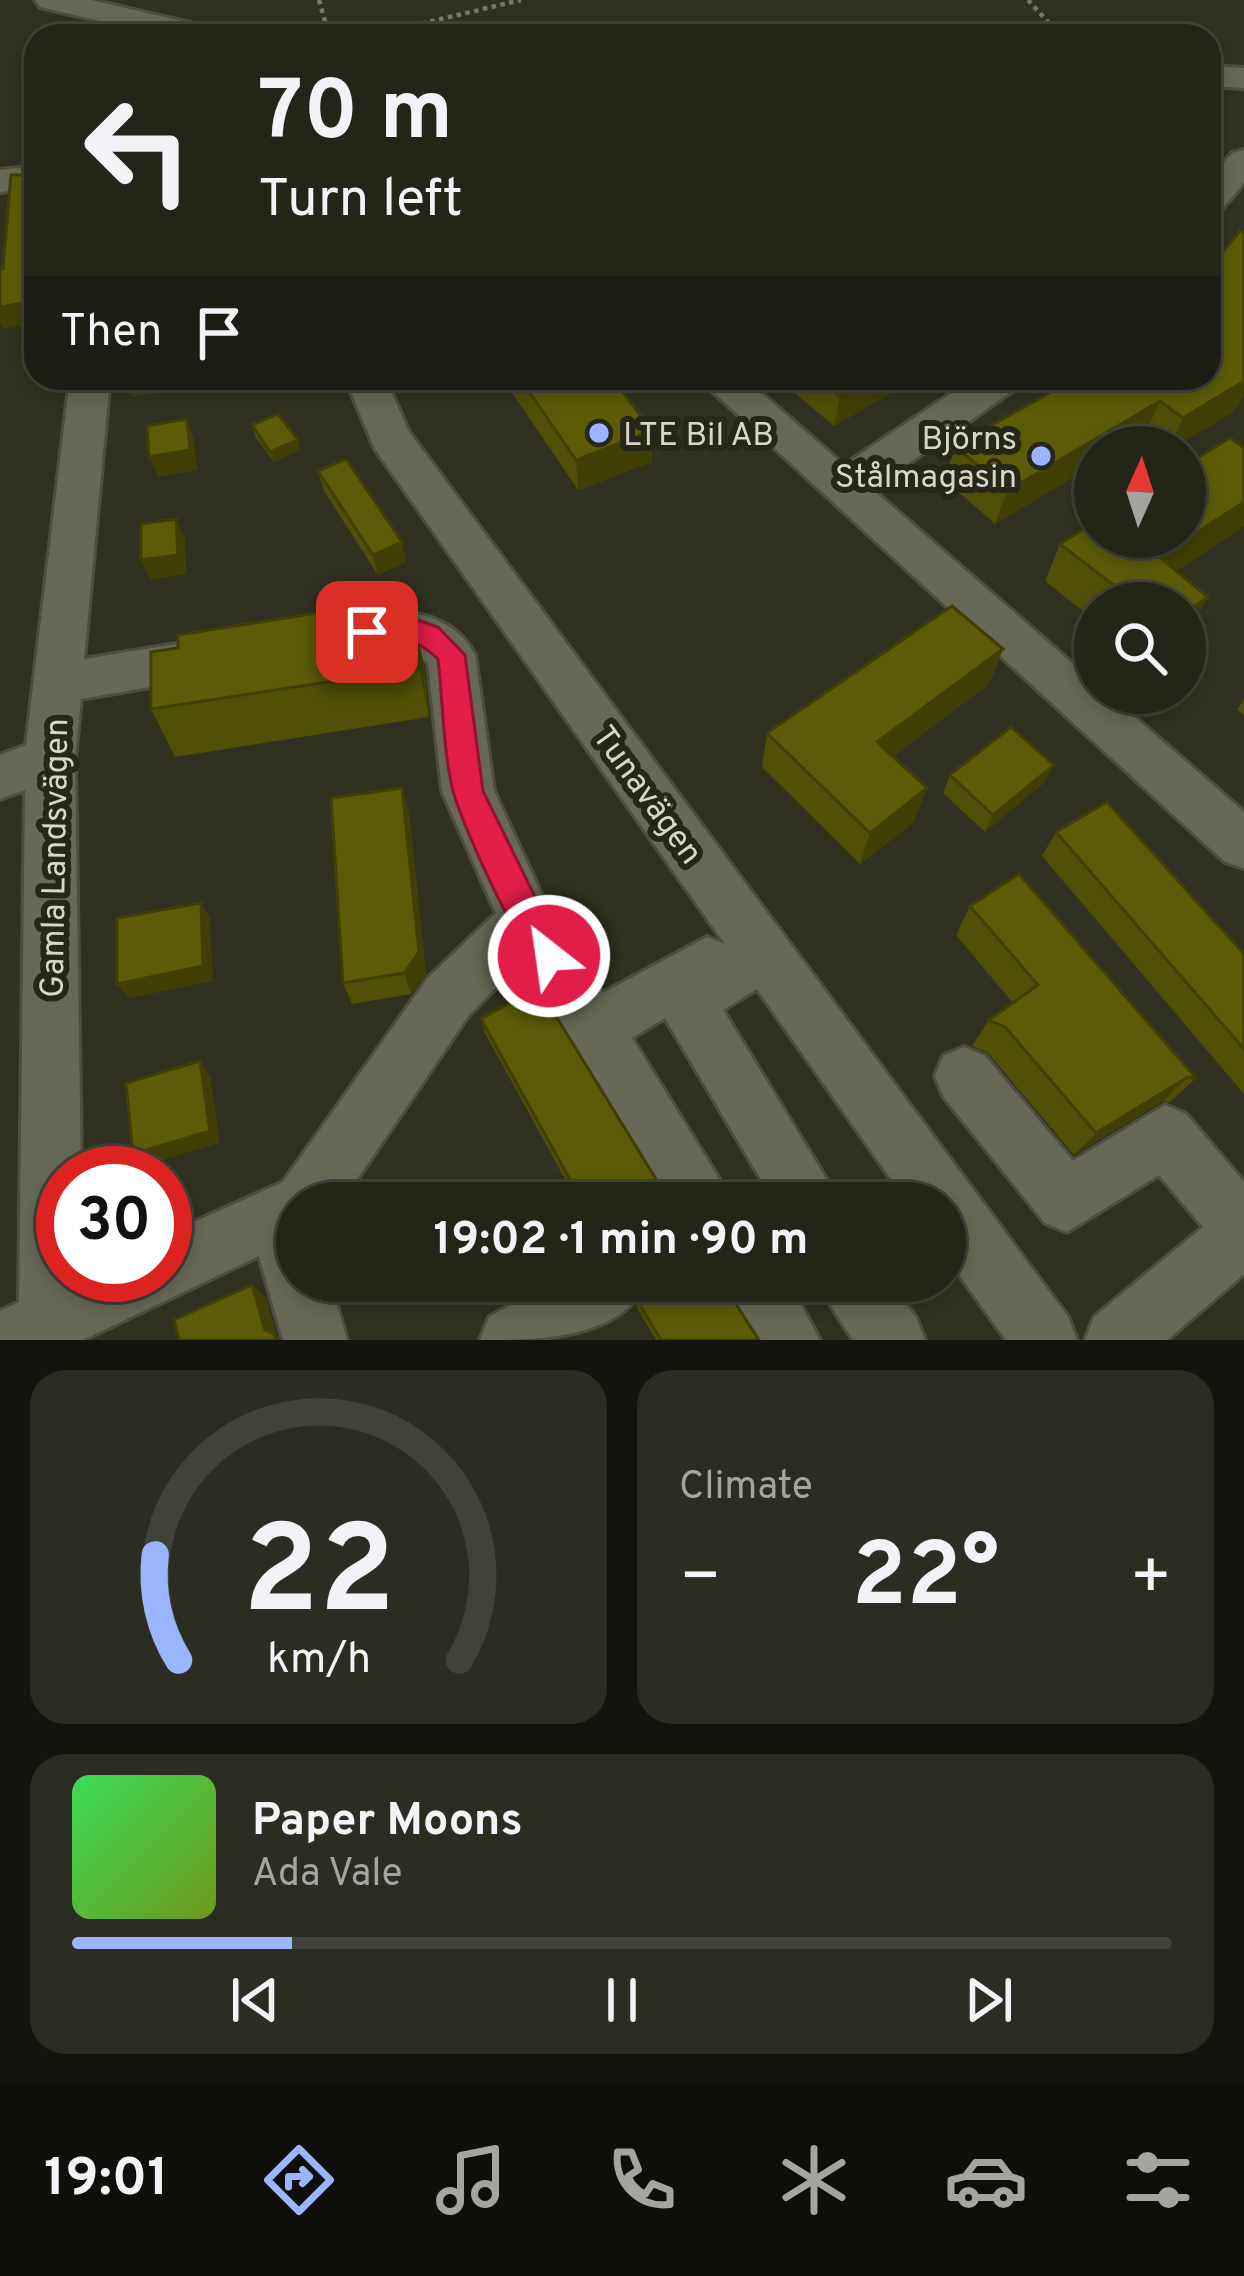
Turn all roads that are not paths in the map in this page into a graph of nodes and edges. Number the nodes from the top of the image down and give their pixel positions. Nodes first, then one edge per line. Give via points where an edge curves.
1 (38, 2) edge
2 (116, 24) edge
3 (146, 24) edge
4 (1244, 161) edge
5 (1221, 187) edge
6 (89, 390) edge
7 (370, 390) edge
8 (732, 390) edge
9 (985, 390) edge
10 (843, 487) junction
11 (58, 682) junction
12 (50, 758) junction
13 (0, 777) edge
14 (1244, 845) edge
15 (526, 920) junction
16 (759, 945) junction
17 (594, 1029) junction
18 (964, 1076) dead end
19 (312, 1182) edge
20 (690, 1182) edge
21 (797, 1182) edge
22 (930, 1182) edge
23 (276, 1216) edge
24 (966, 1231) edge
25 (1244, 1231) edge
26 (192, 1255) edge
27 (97, 1302) edge
28 (304, 1302) edge
29 (583, 1302) edge
30 (765, 1302) edge
31 (863, 1302) edge
32 (36, 1334) edge
33 (530, 1336) edge
34 (315, 1340) edge
35 (788, 1340) edge
36 (893, 1340) edge
37 (1046, 1340) edge
38 (1117, 1340) edge

1 - 2 street
1 - 3 street
4 - 5 street
6 - 11 street, Gamla Landsvägen
7 - 16 street, Tunavägen via 390,438
8 - 10 street
9 - 10 street
10 - 14 street
11 - 12 street, Gamla Landsvägen
11 - 15 street via 403,626 429,634 452,655 468,791
12 - 13 street
12 - 32 street, Gamla Landsvägen
15 - 17 street
15 - 19 street via 448,997
16 - 17 street
16 - 21 street via 686,1002
16 - 22 street, Tunavägen
17 - 20 street
18 - 25 street via 1067,1201 1166,1135
23 - 26 street
24 - 37 street, Tunavägen
25 - 38 street
27 - 32 street
28 - 34 street
29 - 33 street
30 - 35 street
31 - 36 street

